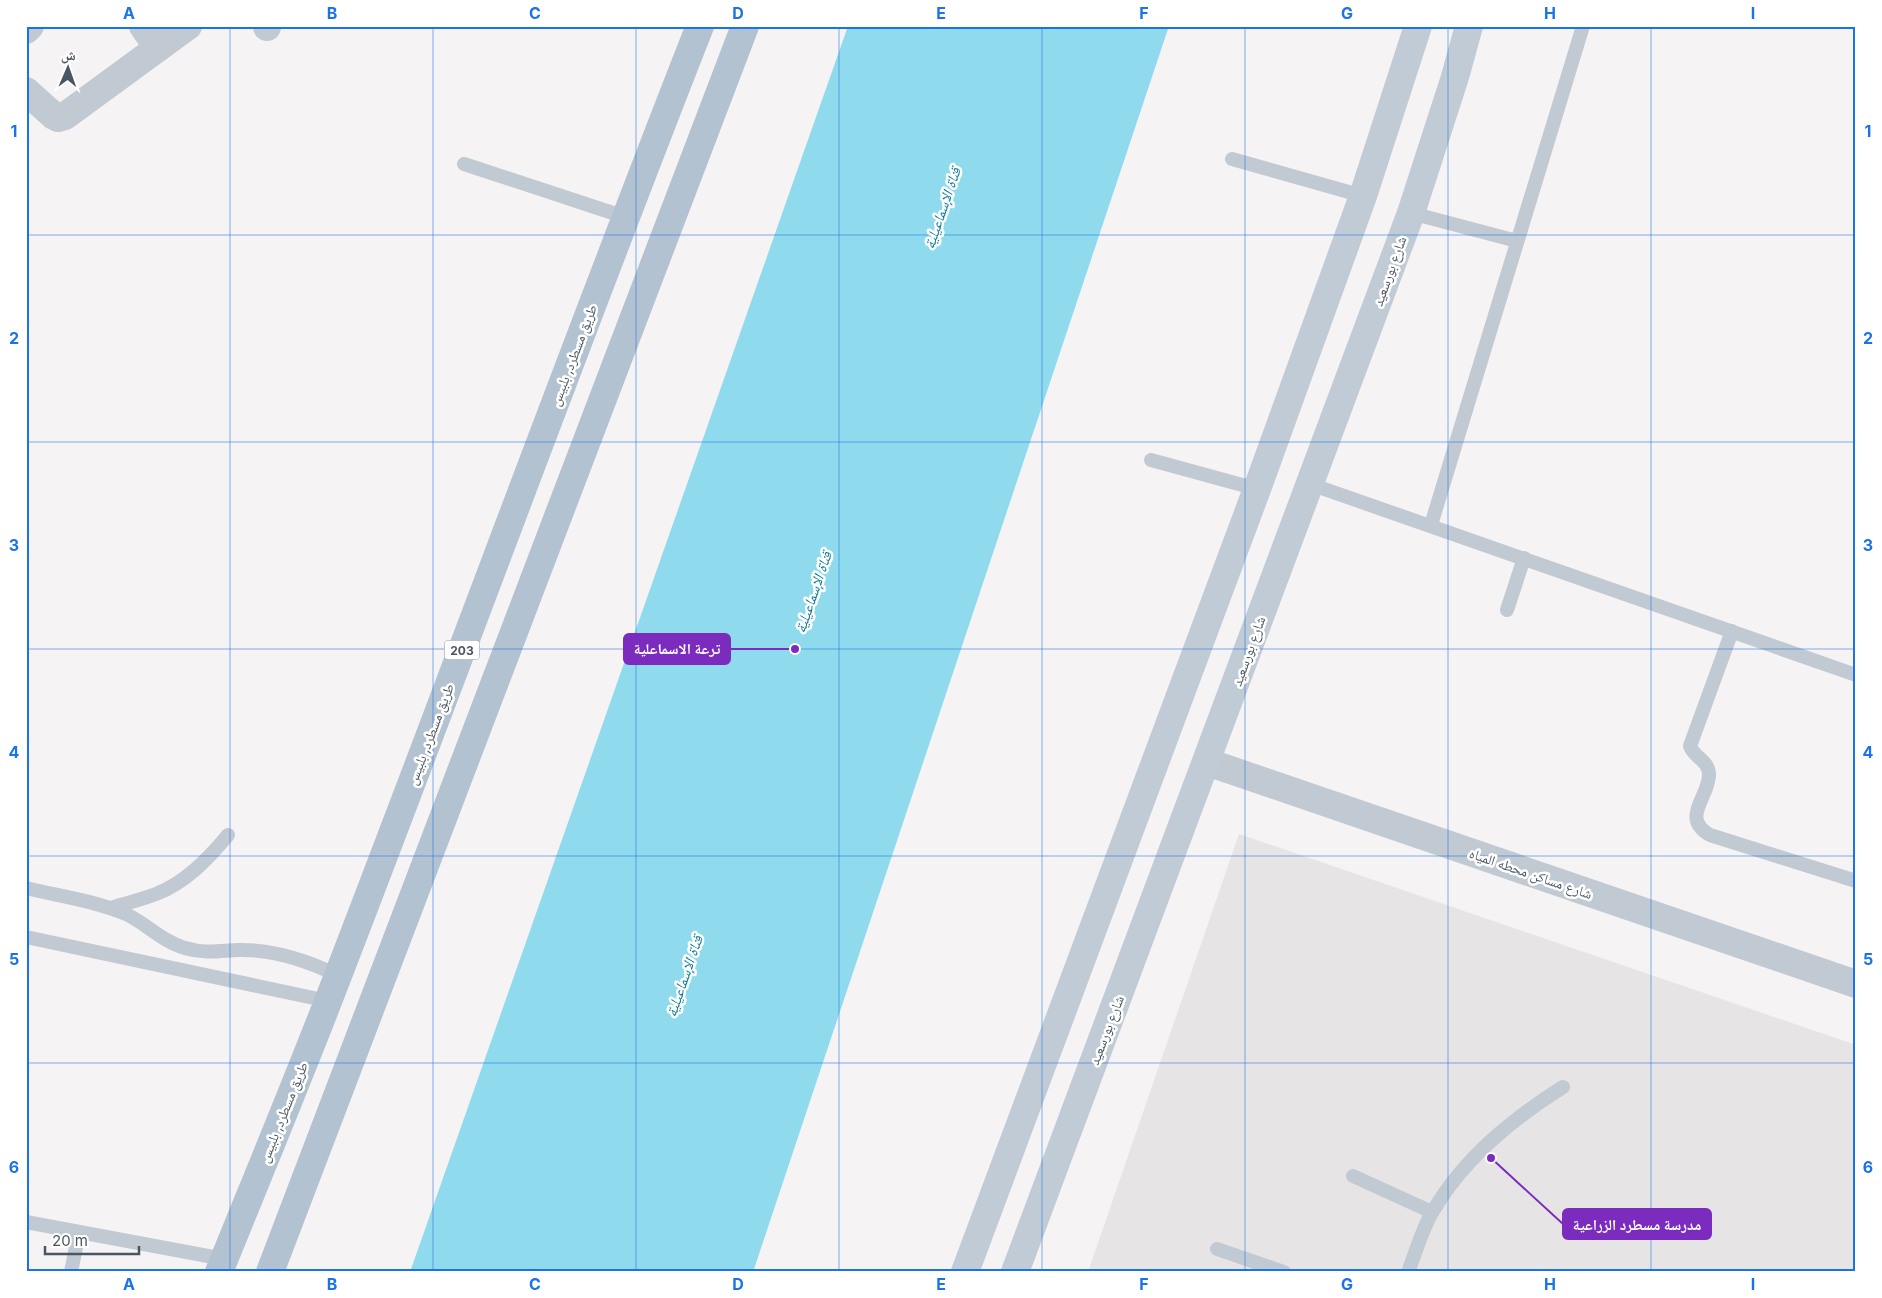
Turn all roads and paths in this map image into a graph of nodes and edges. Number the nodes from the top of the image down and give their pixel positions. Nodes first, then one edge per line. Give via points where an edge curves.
1 (30, 26) edge
2 (188, 26) edge
3 (700, 26) edge
4 (745, 26) edge
5 (1418, 26) edge
6 (1469, 26) edge
7 (1583, 26) edge
8 (26, 30) edge
9 (150, 37) edge
10 (26, 92) edge
11 (1232, 159) dead end
12 (464, 164) dead end
13 (1363, 196) junction
14 (1411, 213) junction
15 (625, 217) junction
16 (1517, 241) junction
17 (1151, 460) dead end
18 (1310, 484) junction
19 (1256, 489) junction
20 (1431, 525) junction
21 (1524, 558) junction
22 (1507, 610) dead end
23 (1732, 631) junction
24 (1856, 675) edge
25 (1206, 762) junction
26 (228, 835) dead end
27 (1856, 881) edge
28 (26, 888) edge
29 (111, 908) junction
30 (26, 937) edge
31 (184, 948) junction
32 (179, 969) junction
33 (337, 975) junction
34 (1856, 984) edge
35 (328, 1001) junction
36 (1563, 1087) dead end
37 (1353, 1176) dead end
38 (1432, 1212) junction
39 (26, 1222) edge
40 (79, 1232) junction
41 (1217, 1249) dead end
42 (221, 1265) edge
43 (71, 1272) edge
44 (270, 1272) edge
45 (965, 1272) edge
46 (1015, 1272) edge
47 (1284, 1272) edge
48 (1408, 1272) edge

1 - 8 street
2 - 9 street
3 - 15 main road, طريق مسطرد, بلبيس / 203
4 - 44 main road
5 - 13 main road
6 - 14 main road, شارع بورسعيد
7 - 16 lane
9 - 10 street via 65,116 54,116
11 - 13 lane
12 - 15 lane
13 - 19 main road
14 - 16 lane
14 - 18 main road, شارع بورسعيد
15 - 33 main road, طريق مسطرد, بلبيس / 203
16 - 20 lane
17 - 19 lane
18 - 20 lane
18 - 25 main road, شارع بورسعيد
19 - 45 main road
20 - 21 lane
21 - 22 lane
21 - 23 lane
23 - 24 lane
23 - 27 lane via 1690,746 1705,763 1709,775 1696,816 1700,827 1710,835
25 - 34 street, شارع مساكن محطه المياه
25 - 46 main road, شارع بورسعيد
26 - 29 lane via 175,885
28 - 29 lane
29 - 31 lane
30 - 32 lane
31 - 32 lane
31 - 33 lane via 287,955
32 - 35 lane
33 - 35 main road, طريق مسطرد, بلبيس / 203
35 - 42 main road, طريق مسطرد, بلبيس / 203
36 - 38 lane via 1512,1121 1490,1141 1454,1181
37 - 38 lane
38 - 48 lane
39 - 40 lane
40 - 42 lane
40 - 43 lane
41 - 47 lane

